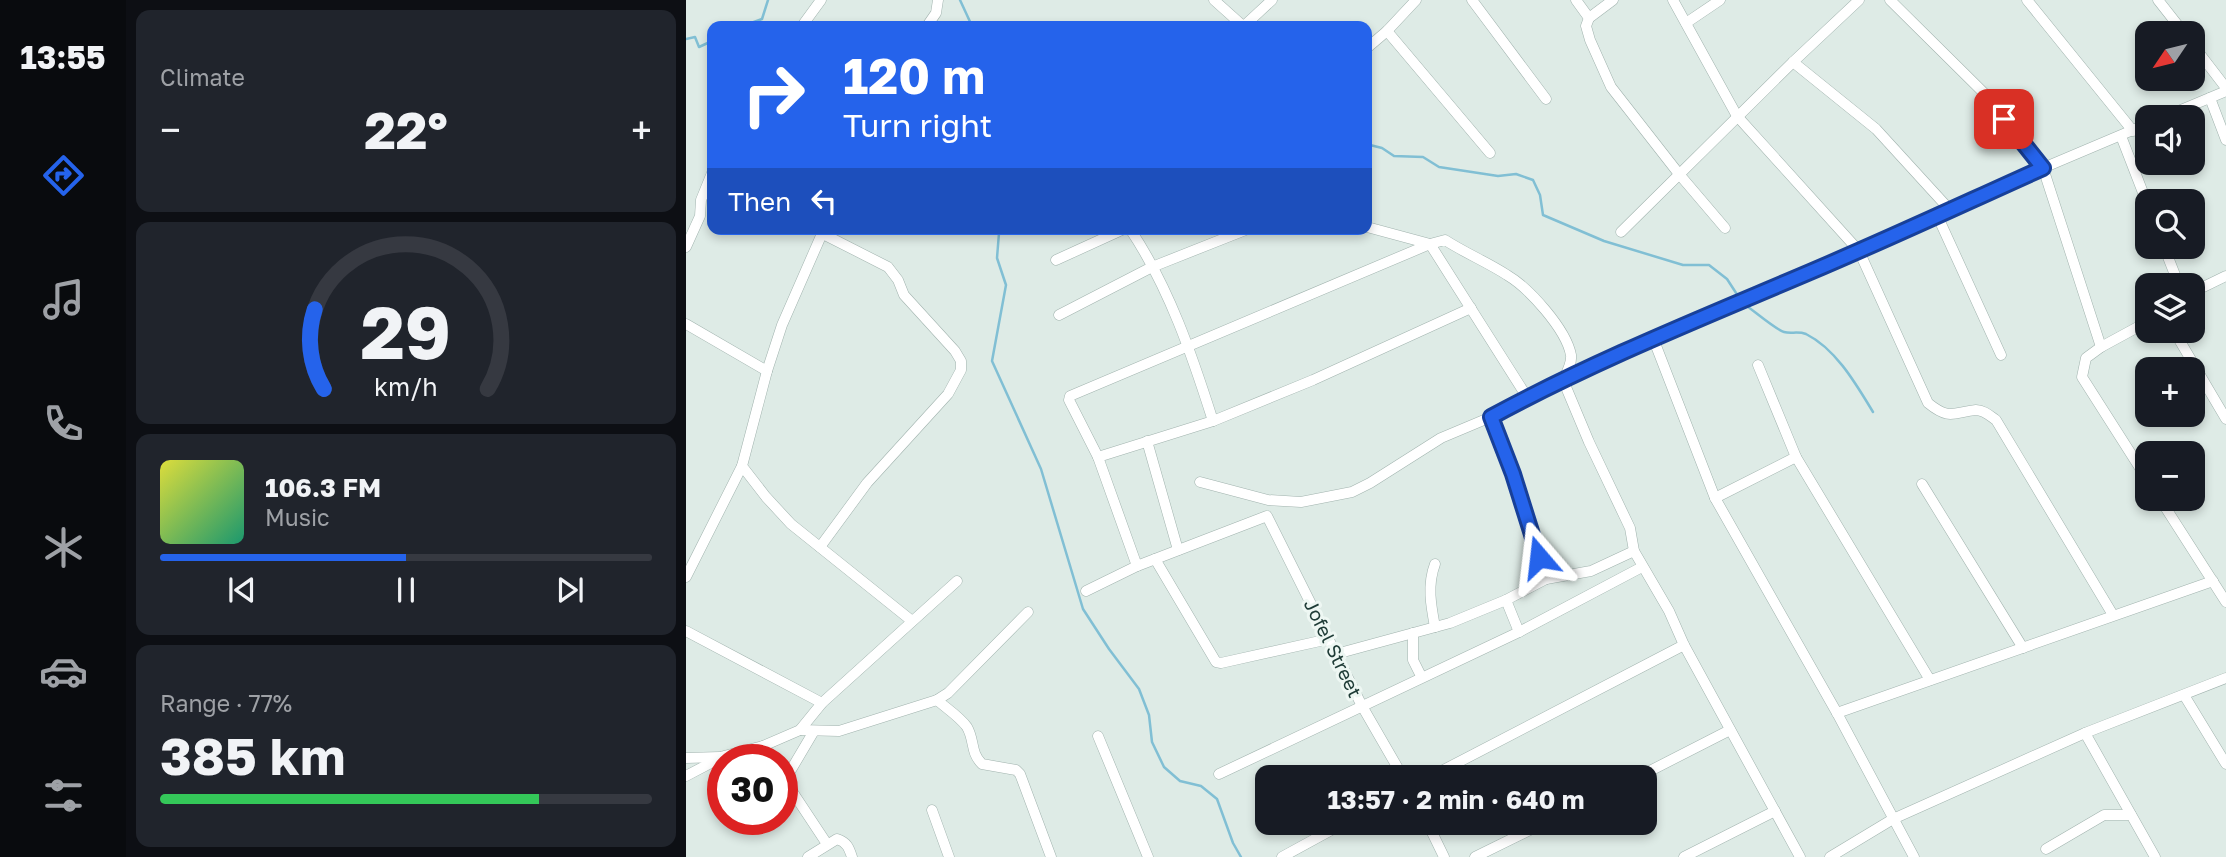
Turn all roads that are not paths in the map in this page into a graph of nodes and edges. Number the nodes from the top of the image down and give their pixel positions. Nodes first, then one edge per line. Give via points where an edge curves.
1 (821, 0) edge
2 (938, 0) edge
3 (1214, 0) edge
4 (1272, 0) edge
5 (1416, 0) edge
6 (1472, 0) edge
7 (1576, 0) edge
8 (1613, 0) edge
9 (1673, 0) edge
10 (1720, 0) edge
11 (1859, 0) edge
12 (1890, 0) edge
13 (2027, 0) edge
14 (2158, 0) edge
15 (1588, 18) junction
16 (806, 21) edge
17 (930, 21) edge
18 (1238, 21) edge
19 (1249, 21) edge
20 (2175, 21) edge
21 (1686, 23) junction
22 (1387, 31) junction
23 (1372, 44) edge
24 (2205, 61) edge
25 (1794, 62) junction
26 (2226, 89) edge
27 (2210, 97) junction
28 (1546, 99) dead end
29 (2192, 105) edge
30 (1737, 116) junction
31 (2133, 131) joint
32 (2121, 136) junction
33 (2226, 140) edge
34 (1490, 153) dead end
35 (2043, 168) junction
36 (1679, 174) junction
37 (707, 185) edge
38 (2142, 189) edge
39 (1950, 210) junction
40 (1937, 215) junction
41 (1372, 228) edge
42 (1725, 228) dead end
43 (1620, 232) dead end
44 (823, 235) edge
45 (829, 235) edge
46 (1111, 235) edge
47 (1133, 235) edge
48 (1233, 235) edge
49 (1430, 244) junction
50 (686, 247) edge
51 (1859, 251) junction
52 (1056, 261) dead end
53 (1152, 267) junction
54 (2226, 276) edge
55 (2205, 286) edge
56 (1471, 308) junction
57 (1059, 315) dead end
58 (686, 324) edge
59 (2135, 329) edge
60 (1653, 338) junction
61 (2181, 343) edge
62 (1189, 346) junction
63 (2101, 347) junction
64 (2001, 355) dead end
65 (1758, 365) dead end
66 (767, 371) junction
67 (1563, 380) junction
68 (1527, 397) junction
69 (1491, 417) junction
70 (2226, 419) edge
71 (1213, 421) junction
72 (1147, 441) junction
73 (1098, 457) junction
74 (1796, 457) junction
75 (2135, 460) edge
76 (742, 466) junction
77 (1200, 482) dead end
78 (1922, 484) dead end
79 (1715, 498) junction
80 (2168, 511) edge
81 (820, 547) junction
82 (1178, 550) junction
83 (1634, 551) junction
84 (1155, 559) junction
85 (1435, 564) dead end
86 (1137, 566) junction
87 (1642, 567) junction
88 (686, 577) edge
89 (1546, 579) junction
90 (957, 581) dead end
91 (2213, 582) junction
92 (1086, 591) dead end
93 (1506, 600) junction
94 (2226, 602) edge
95 (1028, 612) dead end
96 (2113, 615) junction
97 (912, 621) junction
98 (1435, 627) junction
99 (686, 630) edge
100 (1518, 632) junction
101 (1413, 633) junction
102 (1329, 639) junction
103 (1685, 645) junction
104 (2023, 648) junction
105 (1336, 654) junction
106 (1421, 677) junction
107 (2226, 678) edge
108 (1930, 680) junction
109 (2184, 695) junction
110 (937, 700) junction
111 (822, 703) junction
112 (1362, 706) junction
113 (1837, 713) junction
114 (800, 730) junction
115 (1730, 730) junction
116 (814, 732) junction
117 (2085, 733) junction
118 (1098, 736) dead end
119 (768, 744) edge
120 (707, 757) edge
121 (798, 757) edge
122 (686, 758) edge
123 (2226, 764) edge
124 (707, 765) edge
125 (1396, 765) edge
126 (1453, 765) edge
127 (1657, 767) edge
128 (1219, 774) dead end
129 (686, 776) edge
130 (798, 799) edge
131 (932, 810) dead end
132 (1775, 811) junction
133 (2131, 815) junction
134 (1894, 819) junction
135 (1322, 835) edge
136 (1433, 835) edge
137 (1520, 835) edge
138 (827, 844) junction
139 (2046, 849) dead end
140 (808, 857) edge
141 (852, 857) edge
142 (949, 857) edge
143 (1051, 857) edge
144 (1148, 857) edge
145 (1282, 857) edge
146 (1444, 857) edge
147 (1475, 857) edge
148 (1684, 857) edge
149 (1800, 857) edge
150 (1830, 857) edge
151 (1914, 857) edge
152 (2155, 857) edge

1 - 16 street
2 - 17 street
3 - 18 street
4 - 19 street
5 - 22 street
6 - 28 street
7 - 15 street
8 - 15 street
9 - 21 street
10 - 21 street
11 - 25 street
12 - 35 street via 1988,97
13 - 31 street
14 - 20 street
15 - 36 street via 1590,40 1611,87
21 - 30 street
22 - 23 street
22 - 34 street
24 - 26 street
25 - 30 street
25 - 39 street via 1876,129
26 - 27 street
27 - 29 street
27 - 33 street
30 - 36 street
30 - 51 street
31 - 32 street
32 - 35 street
32 - 38 street
35 - 39 street
35 - 63 street
36 - 42 street
36 - 43 street
37 - 50 street
39 - 40 street
40 - 51 street
40 - 64 street
41 - 49 street
44 - 66 street via 782,325
45 - 81 street via 888,267 904,295 955,351 961,370 948,394 867,483
46 - 52 street
47 - 53 street
48 - 53 street
49 - 56 street
49 - 62 street
49 - 67 street via 1445,240 1510,276 1533,297 1567,343 1571,363
51 - 60 street
51 - 96 street via 1928,403 1948,414 1977,410 1996,421
53 - 57 street
53 - 62 street
54 - 55 street
56 - 68 street
56 - 71 street
58 - 66 street
59 - 63 street
60 - 67 street
60 - 79 street
61 - 70 street
62 - 71 street
62 - 73 street via 1070,396
63 - 75 street via 2086,358 2082,377
65 - 74 street
66 - 76 street
67 - 68 street
67 - 83 street via 1630,528
68 - 69 street
69 - 77 street via 1426,446 1370,483 1331,497 1301,502 1268,500
69 - 89 street
71 - 72 street
72 - 73 street
72 - 82 street
73 - 86 street
74 - 79 street
74 - 108 street
76 - 81 street via 791,524
76 - 88 street
78 - 104 street
79 - 113 street
80 - 91 street
81 - 97 street
82 - 84 street
82 - 102 street, Jofel Street via 1267,516
83 - 87 street
83 - 89 street via 1591,571
84 - 86 street
84 - 102 street via 1216,662
85 - 98 street via 1430,577
86 - 92 street
87 - 100 street
87 - 103 street
89 - 93 street
90 - 97 street
91 - 94 street
91 - 96 street
93 - 98 street
93 - 100 street
95 - 110 street
96 - 104 street
97 - 111 street
98 - 101 street
99 - 111 street
100 - 106 street
101 - 105 street
101 - 106 street via 1413,660
102 - 105 street, Jofel Street
103 - 115 street
103 - 126 street
104 - 108 street
105 - 112 street, Jofel Street
106 - 112 street
107 - 109 street
108 - 113 street
109 - 117 street
109 - 123 street
110 - 116 street via 839,732
110 - 143 street via 967,727 973,752 982,764 1020,774
111 - 114 street
112 - 125 street, Jofel Street
112 - 128 street
113 - 134 street
114 - 116 street
114 - 119 street
115 - 127 street
115 - 132 street
116 - 121 street
117 - 133 street
117 - 134 street
118 - 144 street
120 - 122 street
124 - 129 street
130 - 138 street
131 - 142 street
132 - 148 street
132 - 149 street
133 - 139 street via 2104,815
133 - 152 street
134 - 150 street
134 - 151 street
135 - 145 street
136 - 146 street
137 - 147 street
138 - 140 street
138 - 141 street via 843,841

